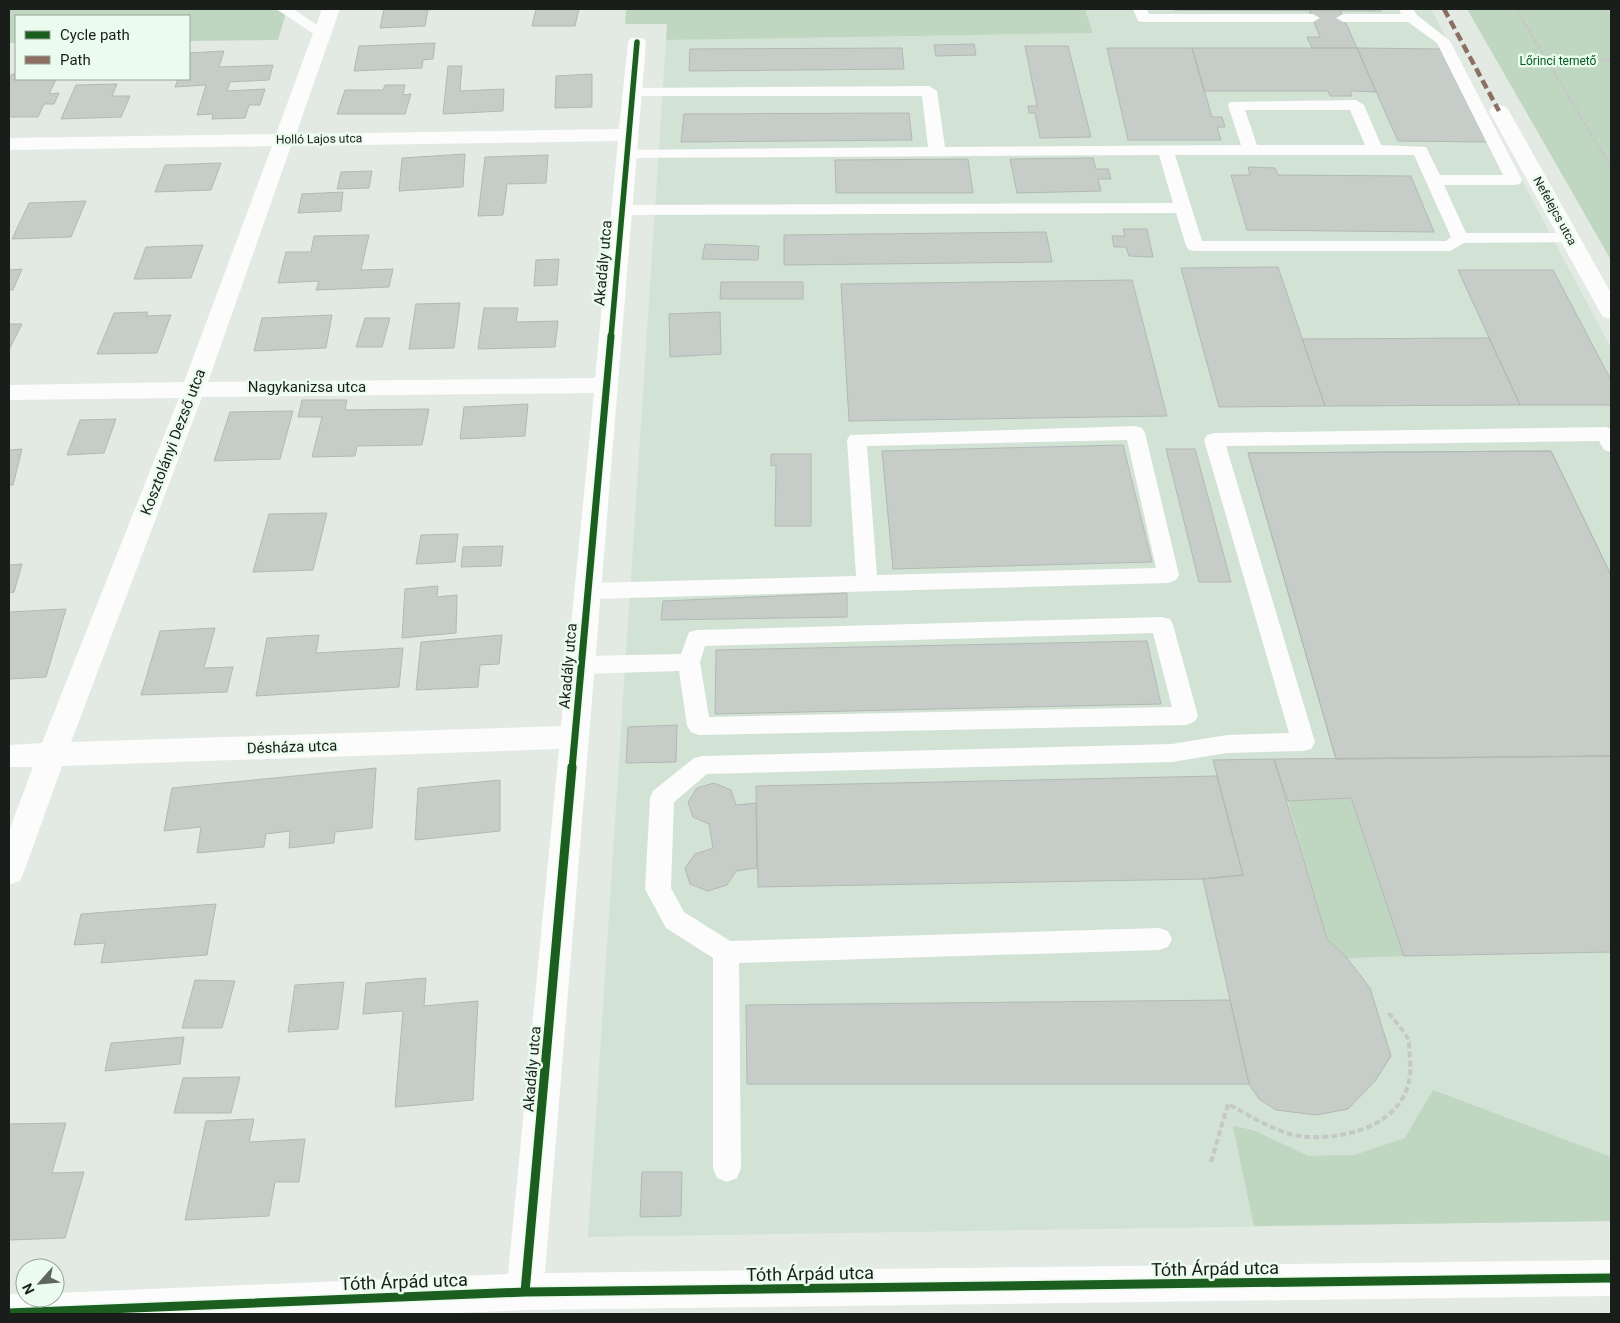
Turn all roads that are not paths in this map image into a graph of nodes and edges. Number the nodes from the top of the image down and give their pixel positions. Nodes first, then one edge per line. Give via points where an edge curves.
1 (283, 9) edge
2 (331, 9) edge
3 (1140, 9) edge
4 (1409, 13) edge
5 (1312, 18) dead end
6 (1343, 18) dead end
7 (322, 33) junction
8 (637, 42) dead end
9 (632, 93) junction
10 (1499, 111) dead end
11 (283, 140) junction
12 (9, 144) edge
13 (628, 144) junction
14 (937, 150) junction
15 (1165, 150) junction
16 (1251, 150) junction
17 (1375, 150) junction
18 (1434, 180) junction
19 (1181, 208) junction
20 (622, 210) junction
21 (1460, 238) junction
22 (1570, 238) junction
23 (1611, 312) edge
24 (606, 385) junction
25 (194, 388) junction
26 (9, 392) edge
27 (1611, 445) edge
28 (867, 583) junction
29 (589, 591) junction
30 (688, 662) junction
31 (582, 665) junction
32 (575, 737) junction
33 (9, 756) edge
34 (50, 756) junction
35 (9, 872) edge
36 (1159, 939) dead end
37 (726, 952) junction
38 (727, 1168) dead end
39 (1611, 1278) edge
40 (526, 1292) junction
41 (9, 1313) edge

1 - 7 lane
2 - 7 street, Kosztolányi Dezső utca
3 - 5 lane via 1143,18
4 - 6 lane
4 - 18 lane via 1443,41 1514,180
7 - 11 street, Kosztolányi Dezső utca
8 - 9 street, Akadály utca
9 - 13 street, Akadály utca
9 - 14 lane via 929,90
10 - 22 street, Nefelejcs utca
11 - 12 street, Holló Lajos utca
11 - 13 street, Holló Lajos utca
11 - 25 street, Kosztolányi Dezső utca
13 - 14 lane
13 - 20 street, Akadály utca
14 - 15 lane
15 - 16 lane
15 - 19 lane
16 - 17 lane
16 - 17 lane via 1236,105 1356,105
17 - 18 lane via 1420,150
18 - 21 lane
19 - 20 lane
19 - 21 lane via 1194,246 1450,246
20 - 24 street, Akadály utca
21 - 22 lane
22 - 23 street, Nefelejcs utca
24 - 25 street, Nagykanizsa utca
24 - 29 street, Akadály utca
25 - 26 street, Nagykanizsa utca
25 - 34 street, Kosztolányi Dezső utca
27 - 37 lane via 1606,434 1214,440 1303,742 1228,744 1172,754 702,765 662,798 658,889 675,920
28 - 28 lane via 857,440 1135,433 1168,574
28 - 29 lane
29 - 31 street, Akadály utca
30 - 30 lane via 697,638 1162,625 1186,716 699,726
30 - 31 lane
31 - 32 street, Akadály utca
32 - 34 street, Désháza utca
32 - 40 street, Akadály utca
33 - 34 street, Désháza utca
34 - 35 street, Kosztolányi Dezső utca
36 - 37 lane
37 - 38 lane
39 - 40 street, Tóth Árpád utca
40 - 41 street, Tóth Árpád utca

